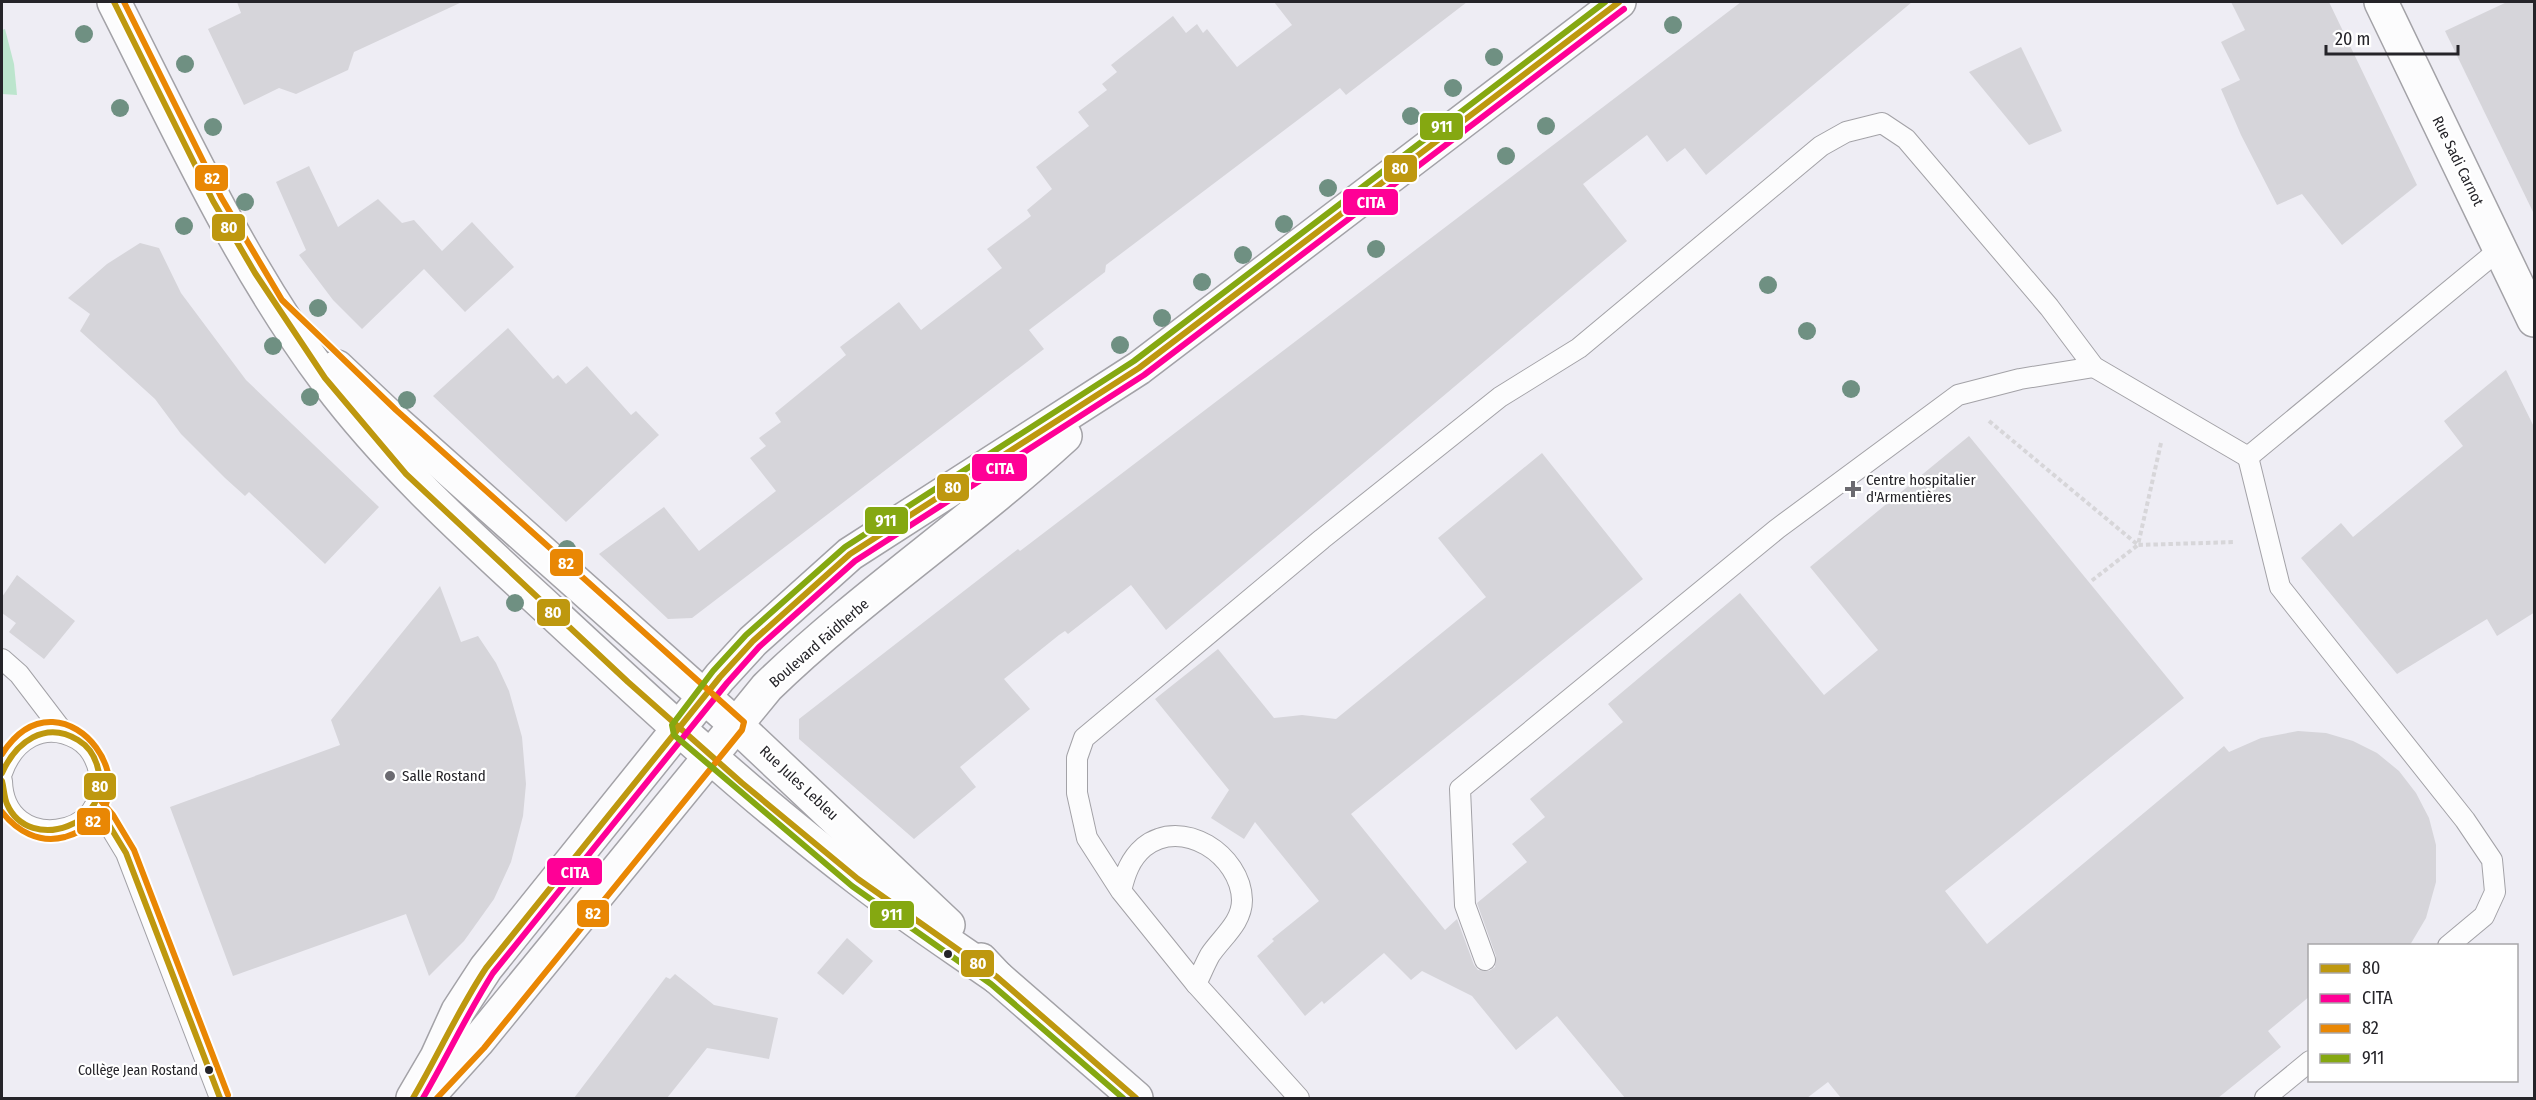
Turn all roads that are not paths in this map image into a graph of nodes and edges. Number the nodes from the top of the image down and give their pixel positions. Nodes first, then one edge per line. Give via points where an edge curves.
1 (114, 2) edge
2 (1619, 2) edge
3 (2381, 2) edge
4 (2500, 249) junction
5 (275, 306) junction
6 (2535, 320) edge
7 (2094, 367) junction
8 (1139, 368) junction
9 (2248, 457) junction
10 (2, 659) edge
11 (704, 697) junction
12 (735, 724) junction
13 (680, 728) junction
14 (64, 733) junction
15 (711, 755) junction
16 (2, 773) edge
17 (2, 781) edge
18 (94, 807) junction
19 (1121, 891) junction
20 (2449, 944) edge
21 (1485, 960) dead end
22 (997, 977) junction
23 (1196, 984) junction
24 (2308, 1063) edge
25 (220, 1098) edge
26 (413, 1098) edge
27 (425, 1098) edge
28 (1136, 1098) edge
29 (1299, 1098) edge
30 (2265, 1098) edge

1 - 5 street, Rue Jules Lebleu via 213,201
2 - 8 street, Boulevard Faidherbe
3 - 4 street, Rue Sadi Carnot
4 - 6 street, Rue Sadi Carnot
4 - 9 lane
5 - 11 street, Rue Jules Lebleu via 390,417
5 - 13 street, Rue Jules Lebleu via 344,403 406,474
7 - 9 lane
7 - 19 lane via 1958,196 1906,139 1882,123 1846,132 1821,146 1579,348 1481,412 1084,738 1077,758 1077,793 1087,838
7 - 21 lane via 2020,379 1958,395 1777,529 1460,789 1465,905
8 - 11 street, Boulevard Faidherbe via 850,554 753,642
8 - 12 street, Boulevard Faidherbe via 1045,455 784,670
9 - 20 lane via 2280,587 2465,820 2492,860 2495,892 2484,916
10 - 14 lane via 19,674
11 - 12 street, Rue Jules Lebleu
11 - 13 street, Boulevard Faidherbe
12 - 15 street, Boulevard Faidherbe
12 - 22 street, Rue Jules Lebleu via 920,897
13 - 15 street, Rue Jules Lebleu
13 - 26 street, Boulevard Faidherbe via 476,982
14 - 16 lane via 31,735 7,758
14 - 18 lane via 90,749 97,763 99,794
15 - 22 street, Rue Jules Lebleu via 858,879
15 - 27 street, Boulevard Faidherbe via 477,1042
17 - 18 lane via 8,807 33,828 50,832 68,829
18 - 25 lane via 126,853
19 - 23 lane
19 - 23 lane via 1126,870 1134,858 1146,846 1162,839 1197,840 1226,858 1242,899 1238,917 1211,954
22 - 28 street, Rue Jules Lebleu
23 - 29 lane
24 - 30 lane

